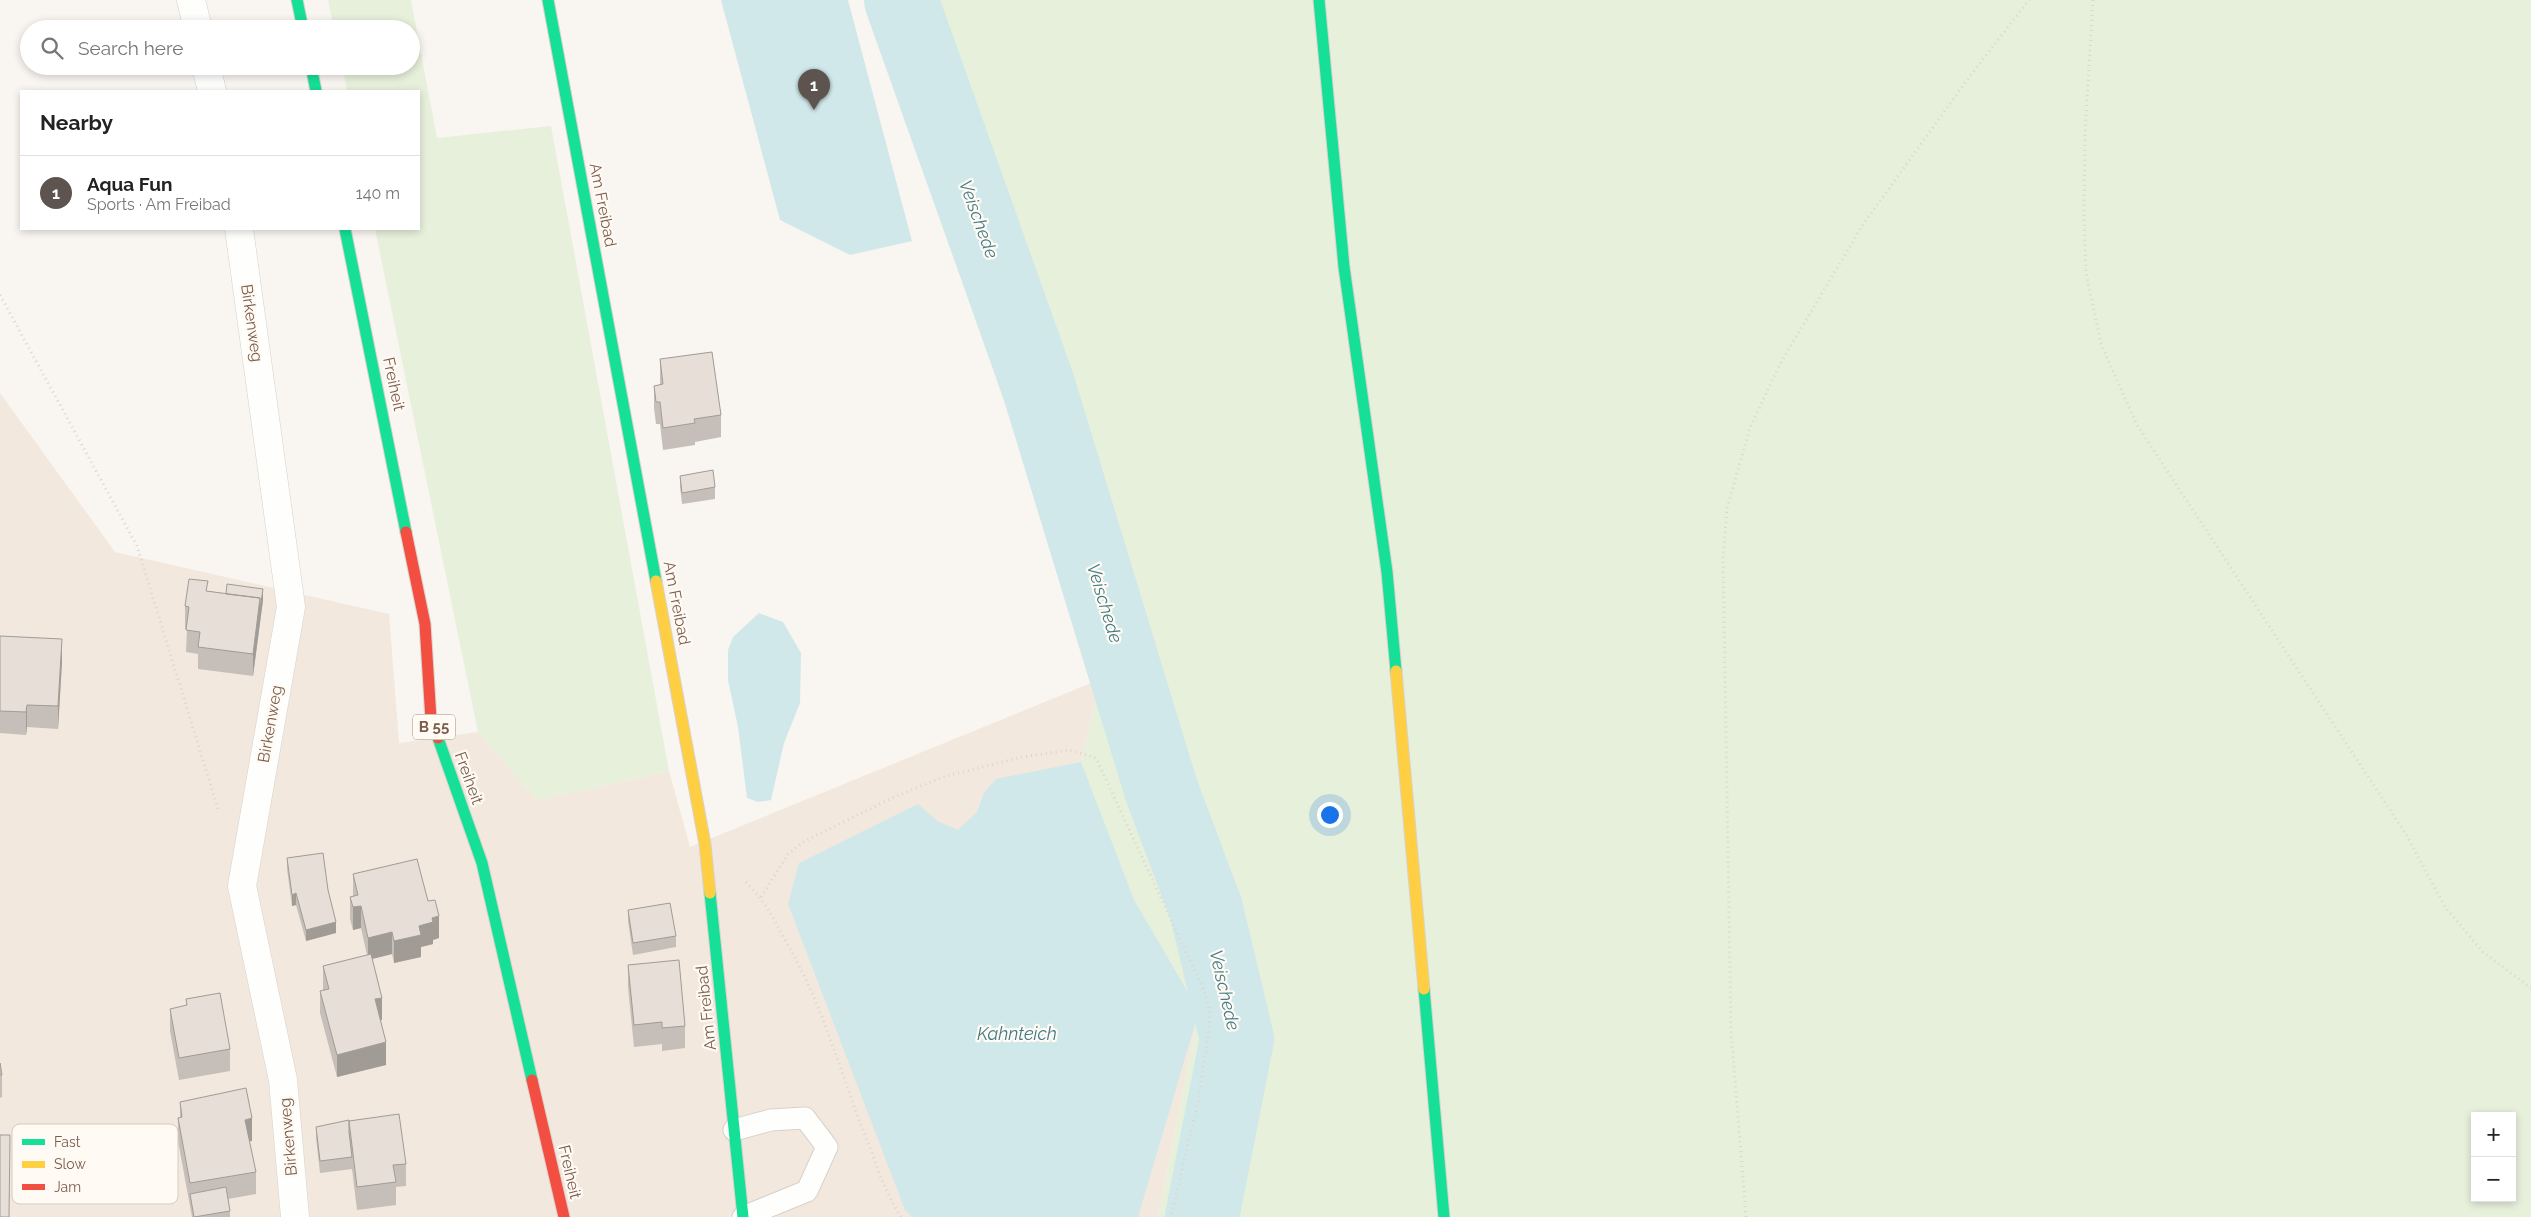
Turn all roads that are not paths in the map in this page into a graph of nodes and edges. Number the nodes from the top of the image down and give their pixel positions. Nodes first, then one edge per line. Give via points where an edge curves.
1 (191, 0) edge
2 (297, 0) edge
3 (548, 0) edge
4 (1319, 0) edge
5 (196, 20) edge
6 (301, 20) edge
7 (208, 75) edge
8 (313, 75) edge
9 (212, 90) edge
10 (316, 90) edge
11 (239, 230) edge
12 (345, 230) edge
13 (734, 1130) junction
14 (295, 1217) edge
15 (564, 1217) edge
16 (743, 1217) edge
17 (1444, 1217) edge

1 - 5 street
2 - 6 main road
3 - 13 main road, Am Freibad via 705,844
4 - 17 main road via 1344,267 1387,572
7 - 9 street
8 - 10 main road
11 - 14 street, Birkenweg via 291,607 242,886 283,1080
12 - 15 main road, Freiheit / B 55 via 424,624 431,720 482,863
13 - 16 main road, Am Freibad
13 - 16 lane via 771,1120 805,1118 827,1147 807,1191

